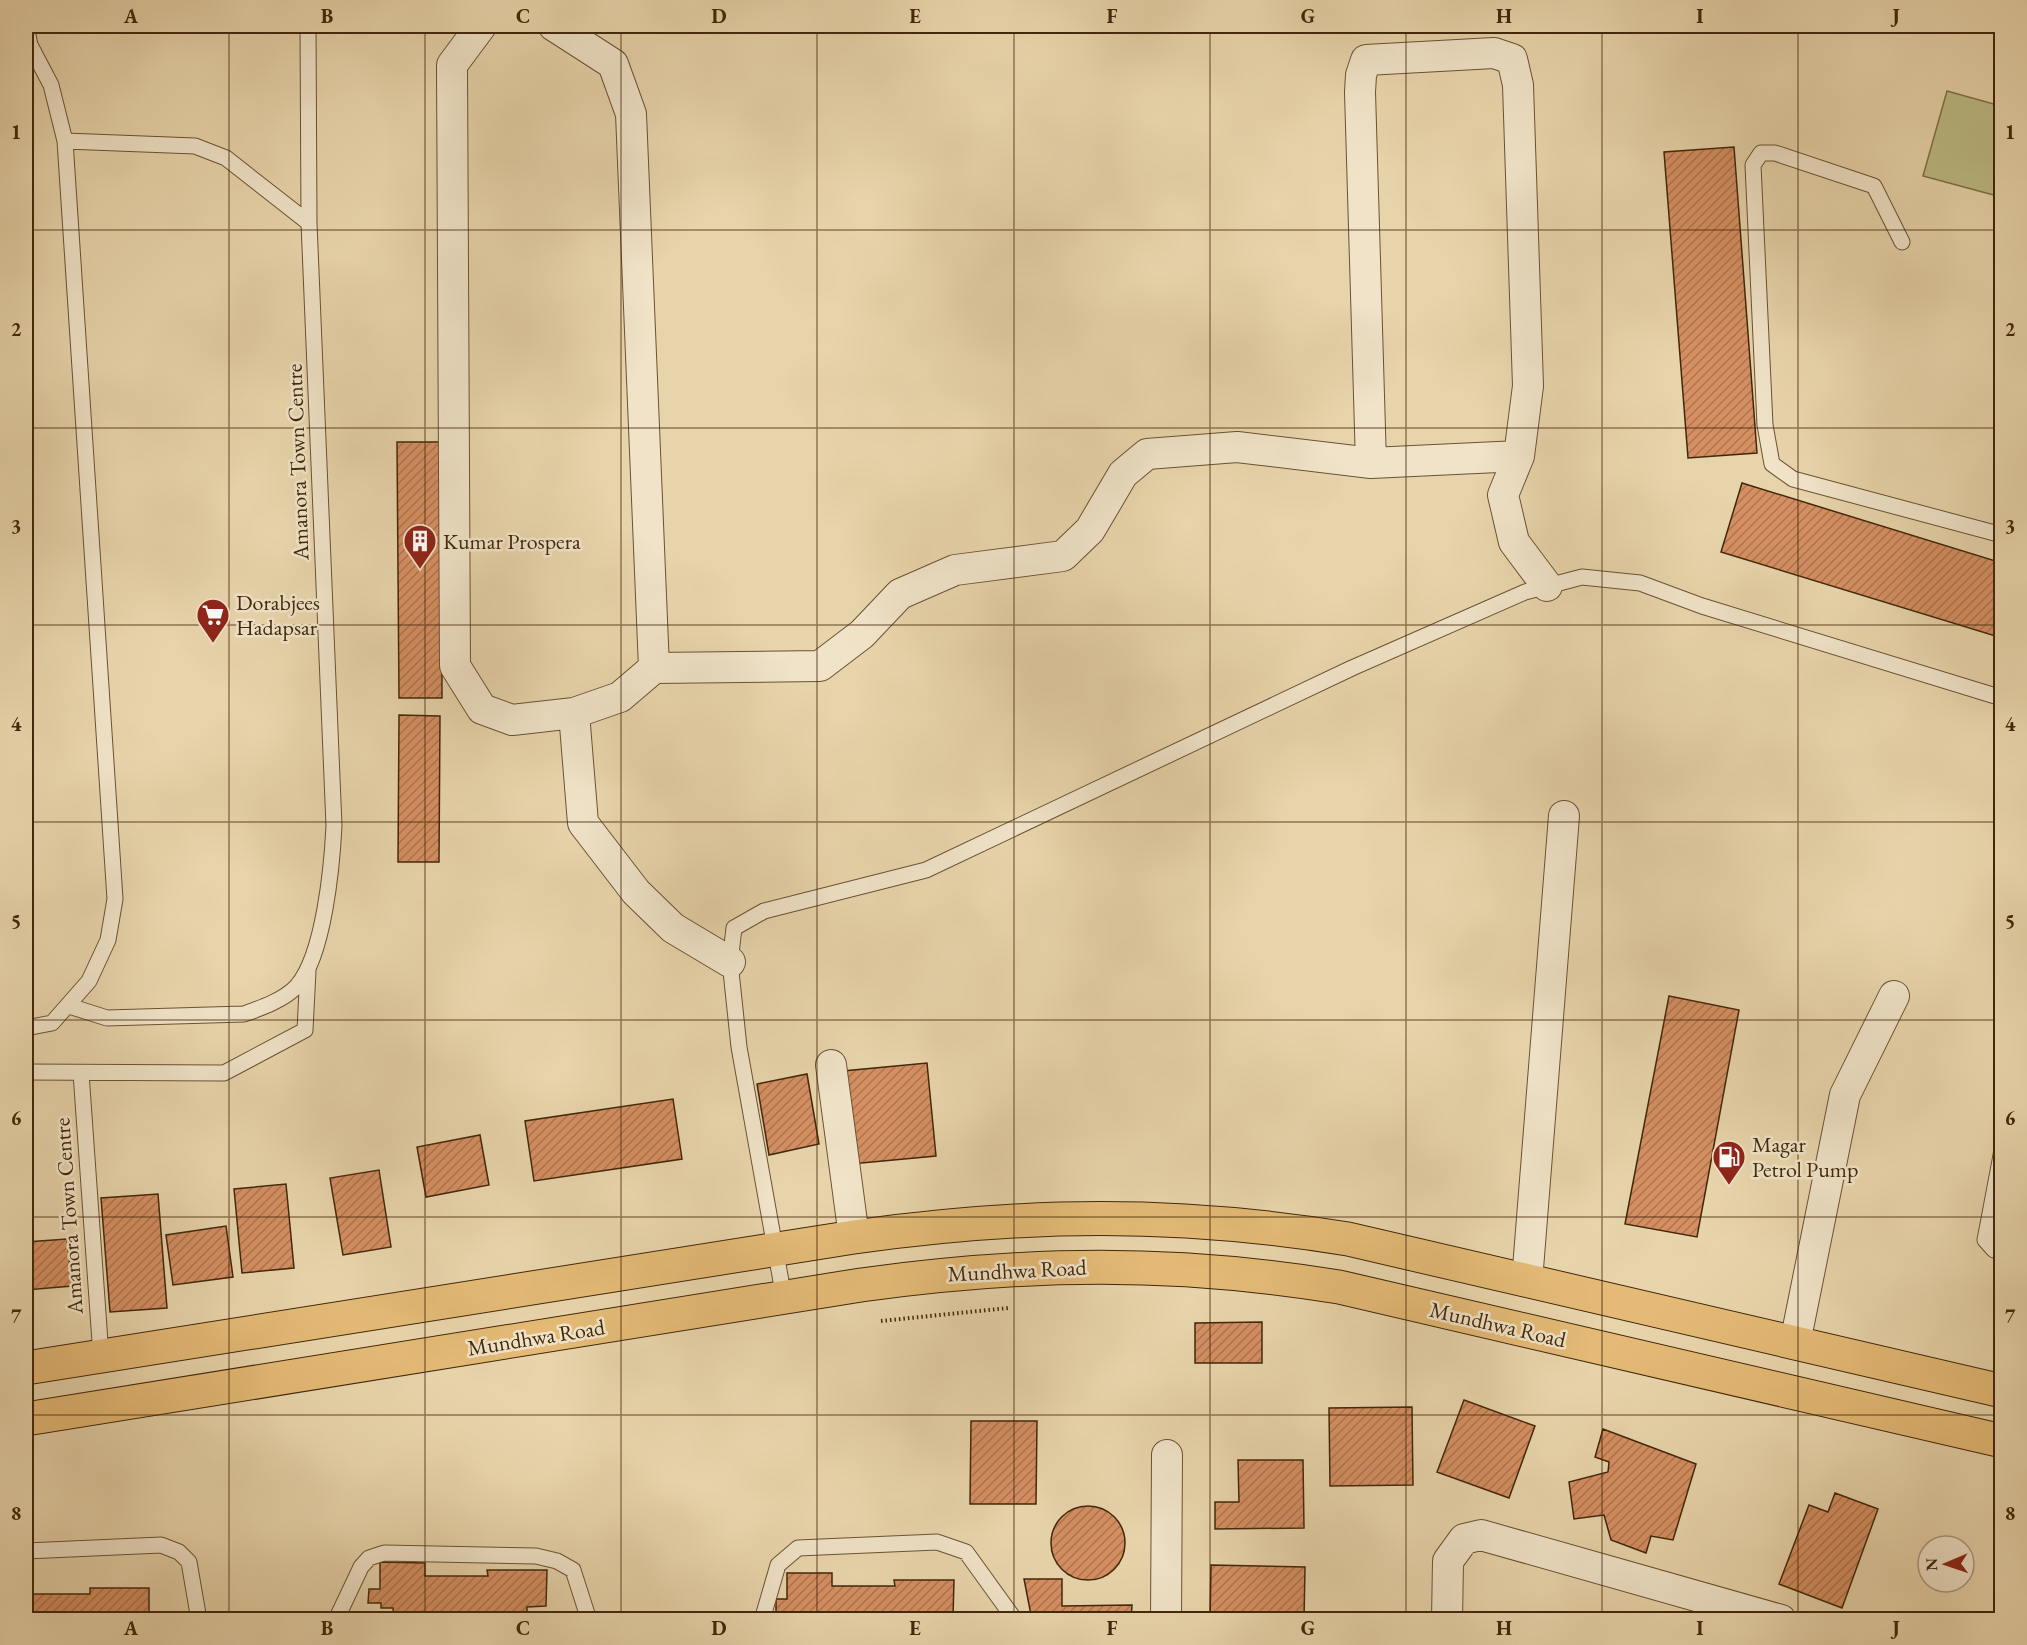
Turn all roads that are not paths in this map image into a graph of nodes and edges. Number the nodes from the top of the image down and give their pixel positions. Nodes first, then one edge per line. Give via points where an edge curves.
1 (26, 26) edge
2 (308, 26) edge
3 (481, 26) edge
4 (554, 26) edge
5 (65, 141) junction
6 (309, 223) junction
7 (1902, 242) dead end
8 (1520, 456) junction
9 (1371, 463) junction
10 (2001, 535) edge
11 (1547, 586) junction
12 (654, 668) junction
13 (2001, 699) edge
14 (574, 713) junction
15 (1564, 816) dead end
16 (730, 962) junction
17 (308, 964) junction
18 (1894, 996) dead end
19 (69, 1006) junction
20 (26, 1028) edge
21 (831, 1065) dead end
22 (26, 1072) edge
23 (81, 1073) junction
24 (2001, 1150) edge
25 (854, 1237) junction
26 (776, 1249) junction
27 (2001, 1251) edge
28 (1527, 1281) junction
29 (784, 1298) junction
30 (1795, 1343) junction
31 (101, 1356) junction
32 (26, 1368) edge
33 (2001, 1391) edge
34 (26, 1419) edge
35 (2001, 1441) edge
36 (1167, 1455) dead end
37 (26, 1551) edge
38 (199, 1620) edge
39 (336, 1620) edge
40 (589, 1620) edge
41 (762, 1620) edge
42 (1015, 1620) edge
43 (1166, 1620) edge
44 (1447, 1620) edge
45 (1781, 1620) edge

1 - 5 lane via 30,45 51,85
2 - 6 lane, Amanora Town Centre
3 - 14 street via 452,65 454,666 482,709 512,720
4 - 12 street via 613,64 631,114
5 - 6 lane via 195,146 226,158
5 - 19 lane via 115,899 108,940 89,981
6 - 17 lane, Amanora Town Centre via 334,826 332,873 313,957
7 - 10 lane via 1874,186 1775,153 1761,153 1753,165 1765,425 1772,464 1793,479
8 - 9 street
8 - 9 street via 1528,386 1518,85 1512,59 1494,53 1366,60 1361,75
8 - 11 street via 1503,495 1514,542
9 - 12 street via 1237,447 1147,454 1124,474 1090,530 1063,556 955,570 900,594 862,634 820,666
11 - 13 lane via 1582,577 1640,583
11 - 16 lane via 1352,668 926,870 764,911 734,928
12 - 14 street via 620,697
14 - 16 street via 583,823 636,892 673,928
15 - 28 street
16 - 26 lane via 739,1047
17 - 19 lane, Amanora Town Centre via 297,986 265,1007 244,1014 107,1018
17 - 23 lane, Amanora Town Centre via 305,1030 224,1073
18 - 30 street via 1845,1095
19 - 20 lane via 52,1023
21 - 25 street
22 - 23 lane, Amanora Town Centre
23 - 31 lane, Amanora Town Centre
24 - 27 lane via 1985,1240 1994,1250
25 - 26 highway
25 - 28 highway via 945,1224 1032,1218 1191,1219 1270,1226 1348,1239
26 - 29 lane
26 - 31 highway
28 - 30 highway
29 - 34 highway, Mundhwa Road
29 - 35 highway, Mundhwa Road via 950,1273 1034,1267 1126,1266 1264,1275 1339,1287
30 - 33 highway
31 - 32 highway
36 - 43 street
37 - 38 lane via 161,1545 180,1552 189,1562
39 - 40 lane via 361,1567 369,1558 384,1553 536,1556 557,1561 573,1570
41 - 42 lane via 778,1565 798,1548 937,1542 966,1552
44 - 45 street via 1448,1561 1464,1539 1481,1536

